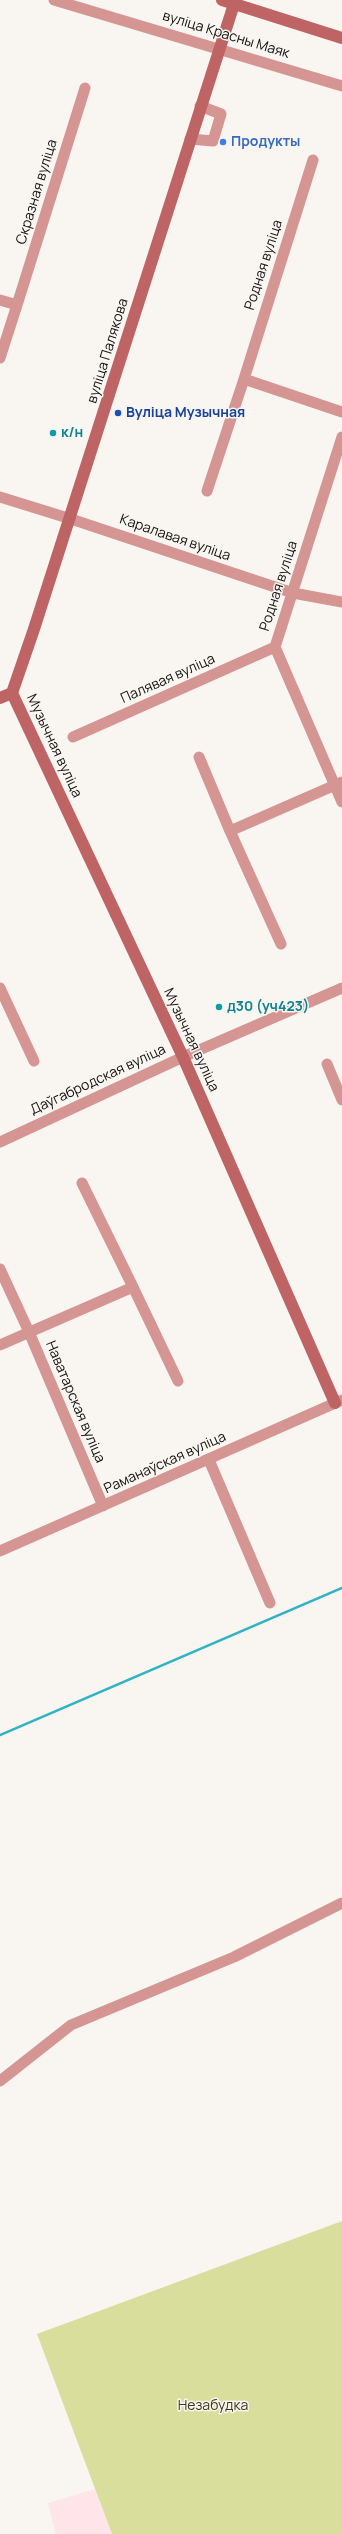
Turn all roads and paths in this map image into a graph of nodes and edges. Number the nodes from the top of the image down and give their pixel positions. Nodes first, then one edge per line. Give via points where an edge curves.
1 (54, 0) edge
2 (228, 2) edge
3 (342, 38) edge
4 (219, 48) junction
5 (342, 86) edge
6 (85, 88) dead end
7 (200, 106) junction
8 (190, 139) junction
9 (313, 160) dead end
10 (0, 300) edge
11 (17, 305) junction
12 (0, 358) edge
13 (244, 379) junction
14 (342, 412) edge
15 (342, 437) edge
16 (207, 491) dead end
17 (0, 497) edge
18 (71, 519) junction
19 (294, 593) junction
20 (342, 602) edge
21 (275, 648) junction
22 (12, 693) junction
23 (0, 698) edge
24 (73, 737) dead end
25 (199, 757) dead end
26 (338, 783) edge
27 (342, 802) edge
28 (230, 831) junction
29 (281, 944) dead end
30 (0, 988) edge
31 (342, 988) edge
32 (183, 1057) junction
33 (34, 1061) dead end
34 (327, 1064) dead end
35 (342, 1100) edge
36 (0, 1142) edge
37 (82, 1183) dead end
38 (0, 1269) edge
39 (133, 1287) junction
40 (29, 1332) junction
41 (0, 1345) edge
42 (178, 1381) dead end
43 (339, 1401) edge
44 (209, 1460) junction
45 (103, 1506) junction
46 (0, 1551) edge
47 (270, 1603) dead end
48 (342, 1903) edge
49 (0, 2081) edge

1 - 4 street, вуліца Красны Маяк
2 - 3 street
2 - 4 street, вуліца Палякова
4 - 5 street, вуліца Красны Маяк
4 - 7 street, вуліца Палякова
6 - 11 street, Скразная вуліца
7 - 8 street, вуліца Палякова
7 - 8 street via 221,114 213,141
8 - 18 street, вуліца Палякова
9 - 13 street, Родная вуліца
10 - 11 street
11 - 12 street, Скразная вуліца
13 - 14 street
13 - 16 street, Родная вуліца
15 - 19 street, Родная вуліца
17 - 18 street, Каралавая вуліца
18 - 19 street, Каралавая вуліца
18 - 22 street, вуліца Палякова
19 - 20 street, Каралавая вуліца
19 - 21 street, Родная вуліца
21 - 24 street, Палявая вуліца
21 - 26 street, Родная вуліца
22 - 23 street
22 - 32 street, Музычная вуліца
25 - 28 street
26 - 27 street, Родная вуліца
26 - 28 street
28 - 29 street
30 - 33 street
31 - 32 street, Даўгабродская вуліца
32 - 36 street, Даўгабродская вуліца
32 - 43 street, Музычная вуліца
34 - 35 street
37 - 39 street
38 - 40 street, Наватарская вуліца
39 - 40 street, Наватарская вуліца
39 - 42 street
40 - 41 street, Наватарская вуліца
40 - 45 street, Наватарская вуліца
43 - 44 street, Раманаўская вуліца
44 - 45 street, Раманаўская вуліца
44 - 47 street
45 - 46 street, Раманаўская вуліца
48 - 49 street via 234,1957 71,2025

